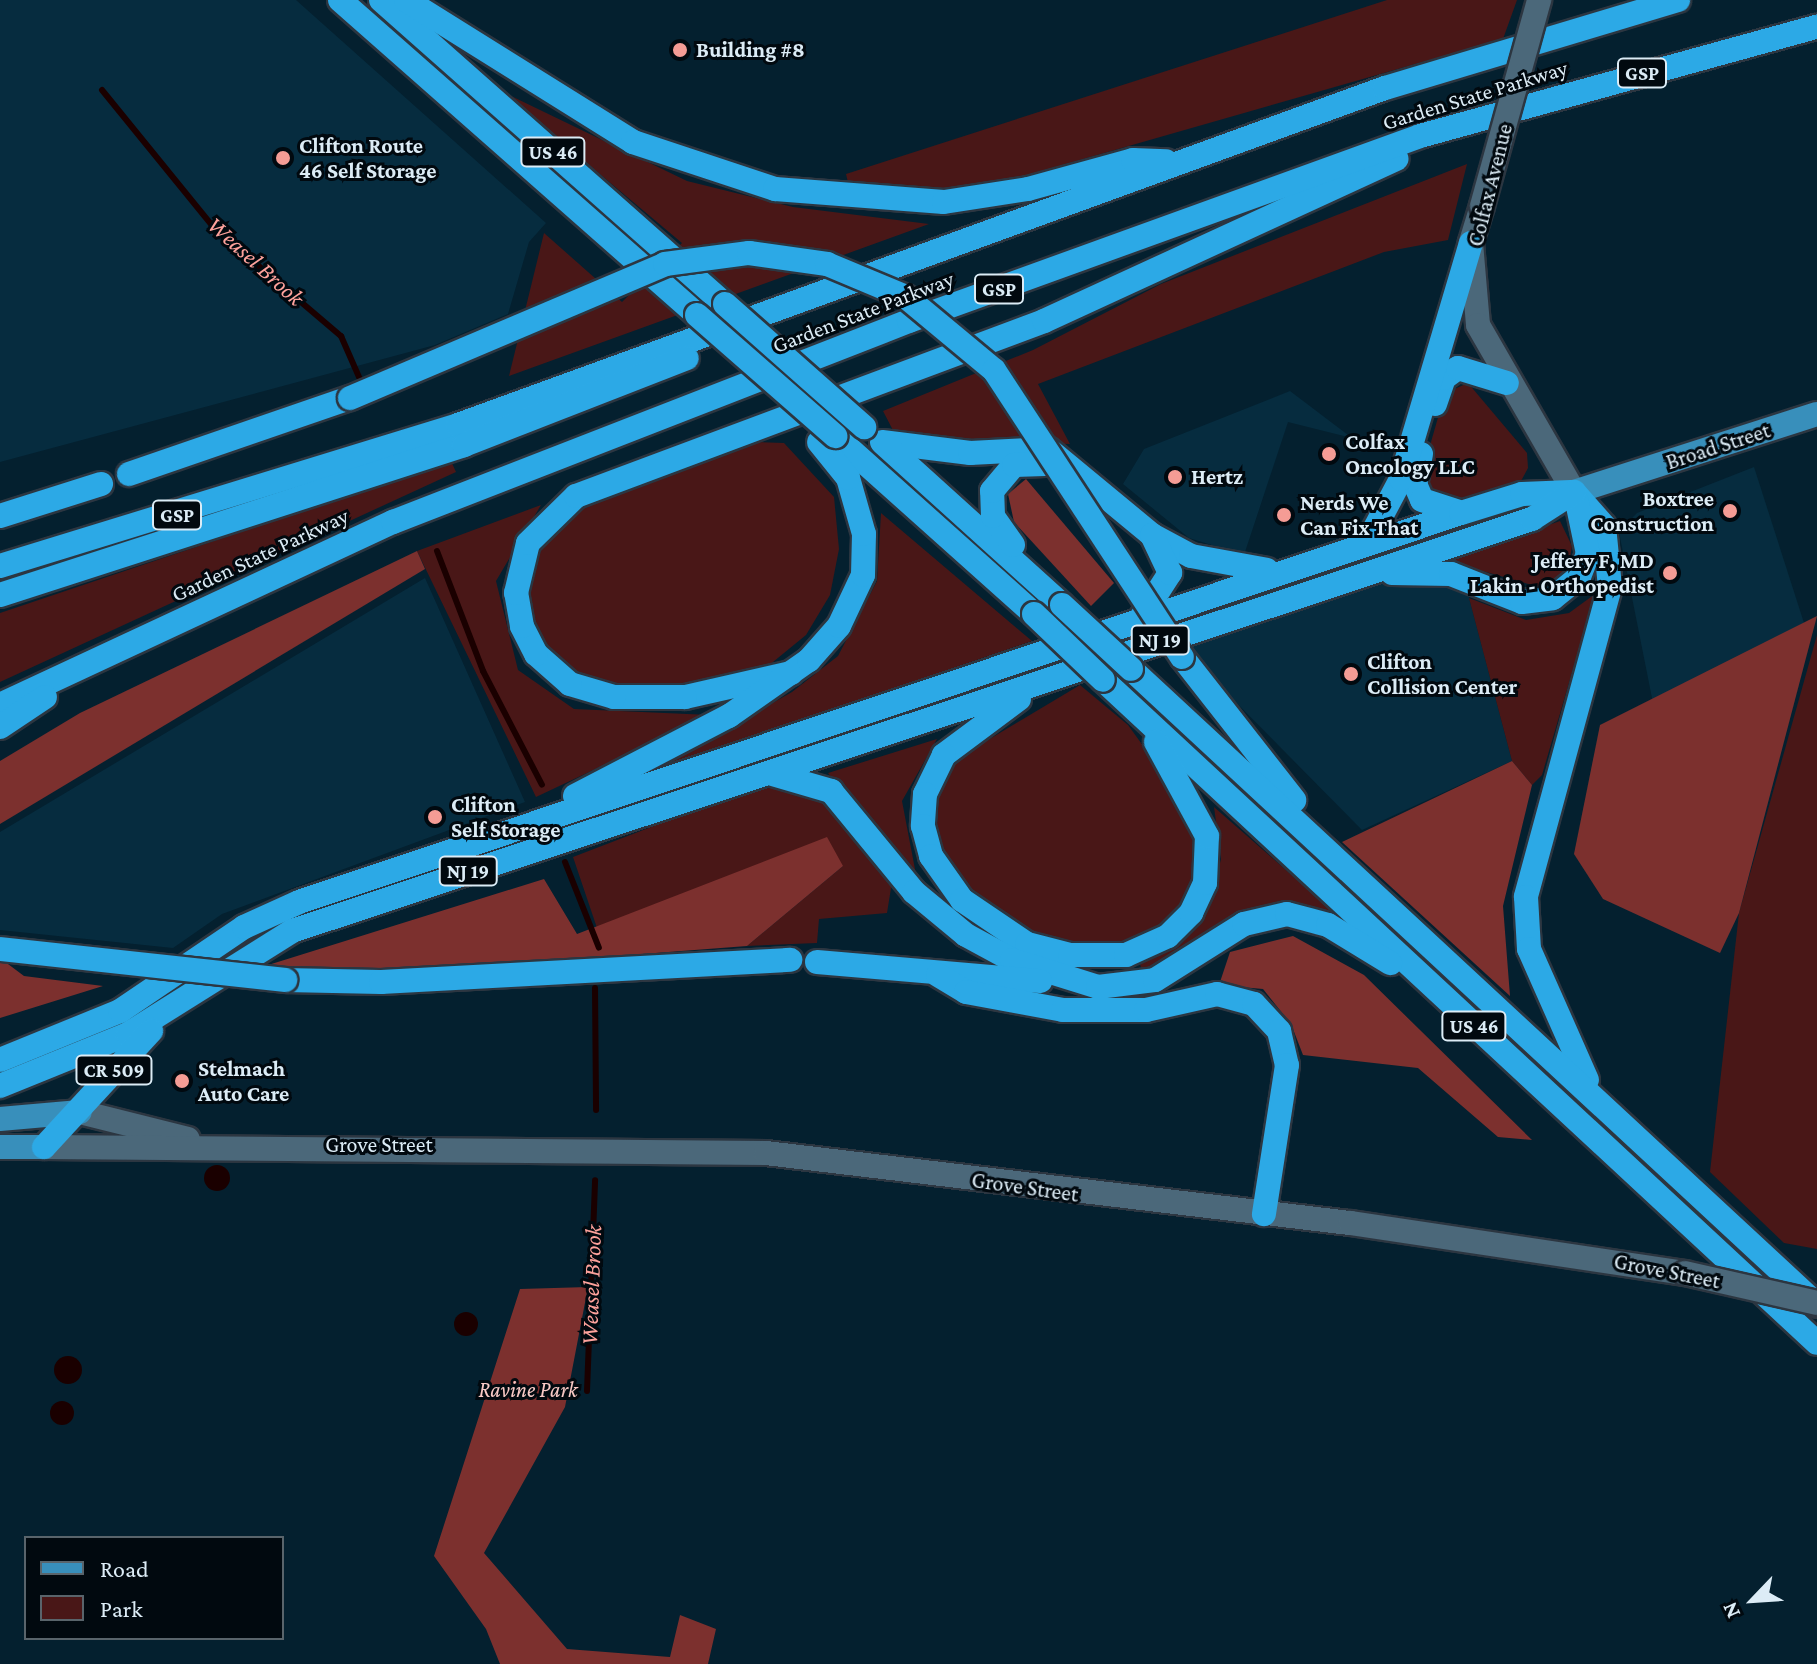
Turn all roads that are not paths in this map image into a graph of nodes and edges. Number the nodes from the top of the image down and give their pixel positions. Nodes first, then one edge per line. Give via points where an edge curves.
1 (340, 0) edge
2 (381, 0) edge
3 (406, 0) edge
4 (1539, 0) edge
5 (1678, 0) edge
6 (1817, 27) edge
7 (1470, 125) junction
8 (1176, 162) junction
9 (1471, 243) junction
10 (801, 303) junction
11 (1507, 383) junction
12 (1817, 414) edge
13 (873, 434) junction
14 (827, 439) junction
15 (1071, 468) junction
16 (129, 474) dead end
17 (101, 484) dead end
18 (1574, 492) junction
19 (1461, 513) junction
20 (0, 516) edge
21 (1152, 535) junction
22 (1367, 543) junction
23 (0, 566) edge
24 (1290, 570) junction
25 (1040, 583) junction
26 (1315, 589) junction
27 (0, 595) edge
28 (1141, 618) junction
29 (111, 654) junction
30 (1080, 667) junction
31 (791, 673) junction
32 (0, 705) edge
33 (1132, 707) junction
34 (0, 727) edge
35 (762, 772) junction
36 (502, 833) junction
37 (1397, 915) junction
38 (0, 949) edge
39 (790, 960) dead end
40 (817, 962) dead end
41 (938, 975) junction
42 (1098, 987) junction
43 (187, 996) junction
44 (1461, 1014) junction
45 (0, 1060) edge
46 (0, 1086) edge
47 (1603, 1106) junction
48 (80, 1112) junction
49 (0, 1119) edge
50 (225, 1145) junction
51 (0, 1147) edge
52 (44, 1147) junction
53 (1264, 1214) junction
54 (1817, 1304) edge
55 (1817, 1343) edge

1 - 14 highway, US 46, bridge via 697,315
2 - 13 highway, US 46, bridge
3 - 8 highway via 633,142 775,189 944,202 1028,189 1133,160
4 - 9 street, Colfax Avenue, bridge
5 - 8 highway, Garden State Parkway / GSP via 1411,79
6 - 7 highway, Garden State Parkway / GSP
7 - 29 highway, Garden State Parkway / GSP via 1280,186 520,470
7 - 31 highway via 1044,321 576,496 548,516 528,543 517,584 522,626 536,654 570,684 614,697 685,697
8 - 10 highway, Garden State Parkway / GSP
9 - 11 street, Colfax Avenue via 1478,325
9 - 22 highway via 1401,479
10 - 23 highway, Garden State Parkway / GSP via 353,460
10 - 27 highway via 644,379 479,440
11 - 18 street, Colfax Avenue
11 - 19 highway via 1467,366 1450,372 1439,389 1415,484 1430,507
12 - 18 main road, Broad Street
13 - 15 highway via 942,452 1048,449
13 - 25 highway, US 46
14 - 31 highway via 855,495 863,575 839,626
14 - 33 highway, US 46, bridge via 1034,614
15 - 21 highway
15 - 25 highway via 1023,463 1006,470 992,491 993,516
16 - 37 highway, bridge via 350,398 665,264 749,253 827,264 930,312 994,370 1182,657 1261,764
17 - 20 highway
18 - 19 highway, NJ 19 via 1522,494
18 - 26 highway, NJ 19 via 1532,519
18 - 26 highway via 1588,554 1579,577 1553,598 1522,602 1431,571
18 - 47 highway via 1604,526 1610,587 1533,862 1526,910 1529,949 1546,999
19 - 22 highway, NJ 19
21 - 24 highway via 1209,564
21 - 28 highway via 1170,573
22 - 24 highway, NJ 19
24 - 28 highway, NJ 19
25 - 37 highway, US 46, bridge
26 - 30 highway, NJ 19
28 - 36 highway, NJ 19
29 - 32 highway, Garden State Parkway / GSP
29 - 34 highway
30 - 33 highway via 994,712 954,744 925,794 926,841 939,872 976,914 1009,936 1070,955 1126,955 1168,936 1200,899 1208,867 1204,821
30 - 35 highway, NJ 19
31 - 36 highway via 680,743
33 - 44 highway, US 46
35 - 42 highway via 831,791 914,892 966,935 1012,960
35 - 43 highway, NJ 19 via 292,931
36 - 45 highway, NJ 19 via 286,908 244,927 120,1011
37 - 47 highway, US 46
38 - 39 highway, bridge via 285,980 381,982
40 - 41 highway
41 - 42 highway via 976,970
41 - 53 highway via 966,992 1063,1010 1146,1010 1217,994 1254,1004 1273,1022 1286,1053
42 - 44 highway via 1169,975 1244,924 1287,914 1351,938
43 - 46 highway, NJ 19 via 97,1050
43 - 48 highway, CR 509
44 - 55 highway, US 46
47 - 54 highway, US 46
48 - 49 main road
48 - 50 street, Grove Street
48 - 52 highway, CR 509
50 - 52 street, Grove Street
50 - 53 street, Grove Street via 704,1148
51 - 52 main road
53 - 54 street, Grove Street, bridge via 1685,1273

